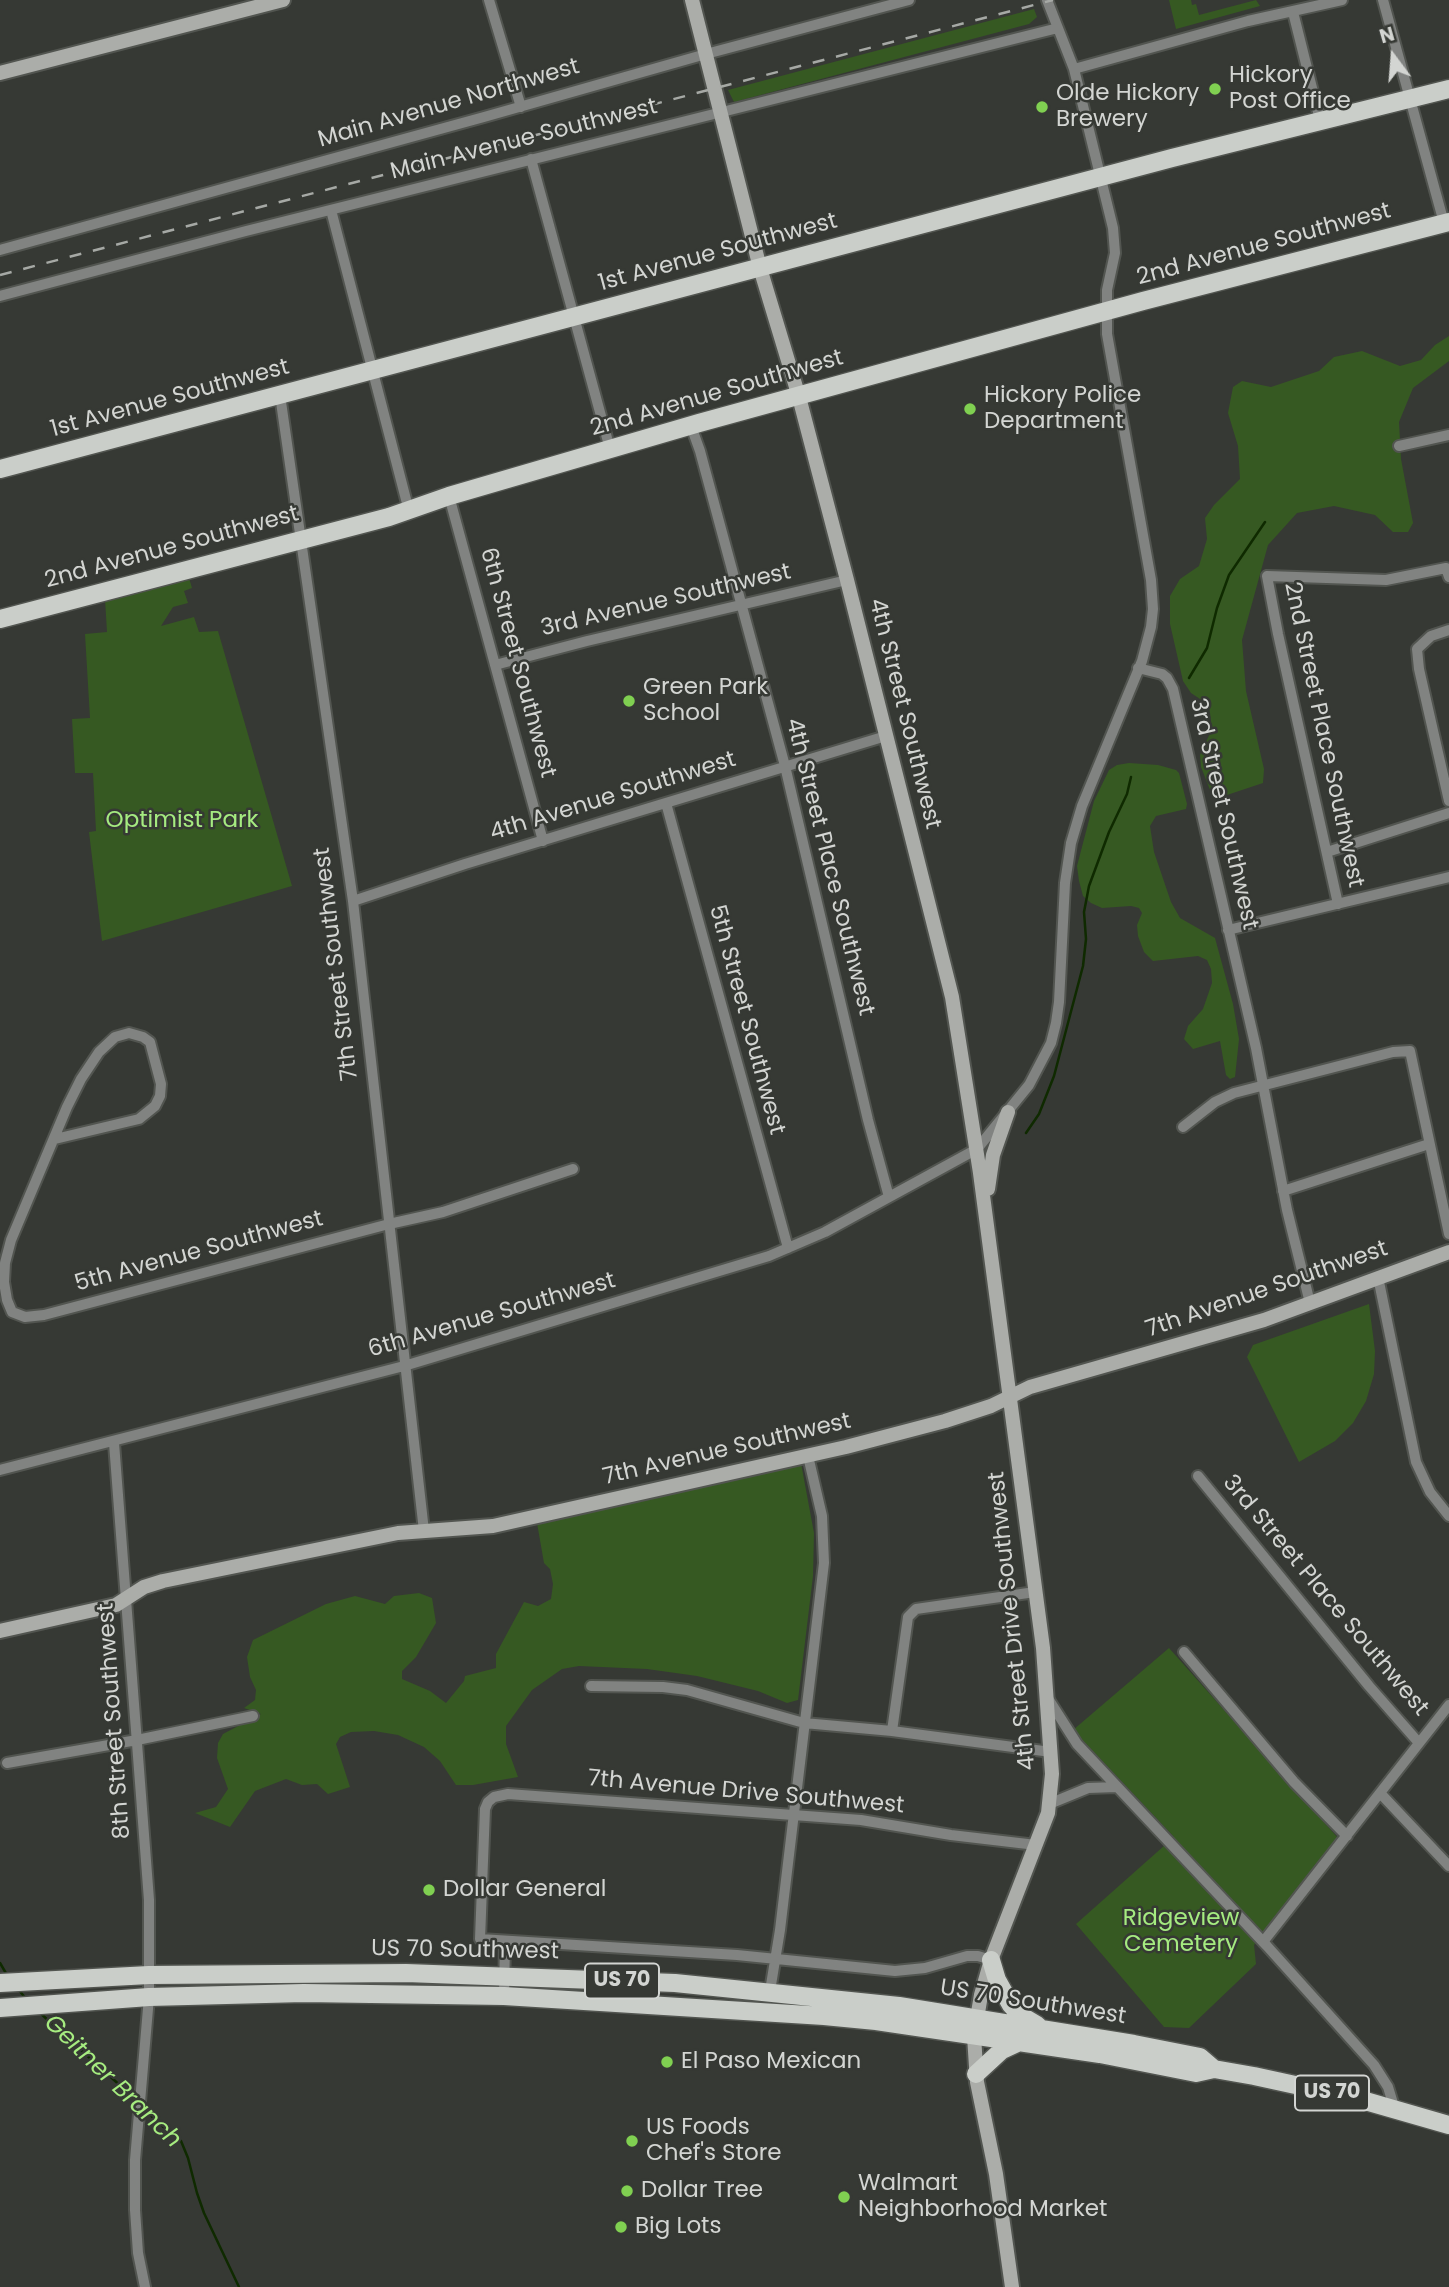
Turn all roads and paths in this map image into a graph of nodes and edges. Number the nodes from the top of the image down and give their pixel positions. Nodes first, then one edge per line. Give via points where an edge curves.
1 (283, 0) edge
2 (489, 0) edge
3 (692, 0) edge
4 (909, 0) edge
5 (1048, 0) edge
6 (1342, 0) edge
7 (1383, 0) edge
8 (1293, 12) junction
9 (1058, 28) junction
10 (706, 54) junction
11 (1074, 69) junction
12 (0, 73) edge
13 (1449, 89) edge
14 (1411, 98) junction
15 (521, 107) junction
16 (722, 113) junction
17 (1320, 120) junction
18 (531, 159) junction
19 (1100, 177) junction
20 (331, 210) junction
21 (1446, 222) edge
22 (0, 250) edge
23 (760, 268) junction
24 (0, 296) edge
25 (1106, 312) junction
26 (574, 317) junction
27 (372, 370) junction
28 (280, 395) junction
29 (799, 397) junction
30 (691, 426) junction
31 (1449, 435) edge
32 (1399, 446) dead end
33 (610, 449) junction
34 (0, 469) edge
35 (449, 496) junction
36 (409, 511) junction
37 (302, 540) junction
38 (1449, 577) edge
39 (847, 580) junction
40 (740, 604) junction
41 (0, 619) edge
42 (1449, 630) edge
43 (495, 665) junction
44 (1138, 668) junction
45 (887, 736) junction
46 (785, 766) junction
47 (1449, 801) edge
48 (666, 803) junction
49 (1449, 813) edge
50 (543, 841) junction
51 (1327, 852) junction
52 (1449, 877) edge
53 (353, 901) junction
54 (1338, 904) junction
55 (1228, 930) junction
56 (1264, 1084) junction
57 (1009, 1112) junction
58 (1183, 1127) dead end
59 (55, 1139) junction
60 (1429, 1144) junction
61 (977, 1149) junction
62 (573, 1169) dead end
63 (1283, 1191) junction
64 (889, 1197) junction
65 (389, 1224) junction
66 (986, 1225) junction
67 (1449, 1234) edge
68 (788, 1248) junction
69 (1449, 1252) edge
70 (1378, 1277) junction
71 (1310, 1303) junction
72 (404, 1366) junction
73 (1010, 1397) junction
74 (114, 1443) junction
75 (808, 1456) junction
76 (0, 1470) edge
77 (1198, 1476) dead end
78 (1449, 1516) edge
79 (424, 1531) junction
80 (1035, 1592) junction
81 (127, 1600) junction
82 (0, 1631) edge
83 (1184, 1652) dead end
84 (591, 1686) dead end
85 (1048, 1697) junction
86 (1448, 1708) edge
87 (253, 1716) dead end
88 (804, 1723) junction
89 (892, 1731) junction
90 (137, 1740) junction
91 (1419, 1743) junction
92 (1051, 1752) junction
93 (7, 1763) dead end
94 (1117, 1787) junction
95 (1381, 1794) junction
96 (1049, 1804) junction
97 (793, 1815) junction
98 (1347, 1836) junction
99 (1037, 1845) junction
100 (1449, 1866) edge
101 (505, 1941) junction
102 (1263, 1942) junction
103 (777, 1958) junction
104 (991, 1960) junction
105 (149, 1975) junction
106 (504, 1976) junction
107 (0, 1983) edge
108 (770, 1992) junction
109 (504, 1996) junction
110 (149, 1997) junction
111 (0, 2008) edge
112 (976, 2028) junction
113 (1042, 2029) junction
114 (1018, 2043) junction
115 (1214, 2069) junction
116 (976, 2074) junction
117 (1395, 2110) junction
118 (1449, 2125) edge
119 (145, 2287) edge
120 (1012, 2287) edge

1 - 12 main road
2 - 15 street
3 - 10 main road, 4th Street Southwest
4 - 10 street, Main Avenue Northwest
5 - 9 street
6 - 8 street
7 - 14 street
8 - 11 street
8 - 17 street
9 - 11 street
9 - 16 street, Main Avenue Southwest
10 - 15 street, Main Avenue Northwest
10 - 16 main road, 4th Street Southwest
11 - 19 street
13 - 14 main road, 1st Avenue Southwest
14 - 17 main road, 1st Avenue Southwest
14 - 21 street
15 - 22 street, Main Avenue Northwest
16 - 18 street, Main Avenue Southwest
16 - 23 main road, 4th Street Southwest
17 - 19 main road, 1st Avenue Southwest
18 - 20 street, Main Avenue Southwest
18 - 26 street
19 - 23 main road, 1st Avenue Southwest
19 - 25 street via 1115,243
20 - 24 street, Main Avenue Southwest
20 - 27 street
21 - 25 main road, 2nd Avenue Southwest
23 - 26 main road, 1st Avenue Southwest
23 - 29 main road, 4th Street Southwest
25 - 29 main road, 2nd Avenue Southwest
25 - 44 street via 1153,592 1151,627
26 - 27 main road, 1st Avenue Southwest
26 - 33 street
27 - 28 main road, 1st Avenue Southwest
27 - 36 street
28 - 34 main road, 1st Avenue Southwest
28 - 37 street, 7th Street Southwest
29 - 30 main road, 2nd Avenue Southwest
29 - 39 main road, 4th Street Southwest
30 - 33 main road, 2nd Avenue Southwest
30 - 40 street, 4th Street Place Southwest
31 - 32 street
33 - 35 main road, 2nd Avenue Southwest
35 - 36 main road, 2nd Avenue Southwest
35 - 43 street, 6th Street Southwest
36 - 37 main road, 2nd Avenue Southwest
37 - 41 main road, 2nd Avenue Southwest
37 - 53 street, 7th Street Southwest
38 - 51 street, 2nd Street Place Southwest via 1446,568 1386,580 1267,576
39 - 40 street, 3rd Avenue Southwest
39 - 45 main road, 4th Street Southwest
40 - 43 street, 3rd Avenue Southwest
40 - 46 street, 4th Street Place Southwest
42 - 47 street via 1431,636 1417,649
43 - 50 street, 6th Street Southwest
44 - 55 street, 3rd Street Southwest via 1162,674 1173,689
44 - 57 street via 1071,843 1059,1002 1051,1043 1030,1086
45 - 46 street, 4th Avenue Southwest
45 - 61 main road, 4th Street Southwest via 952,997
46 - 48 street, 4th Avenue Southwest
46 - 64 street, 4th Street Place Southwest
48 - 50 street, 4th Avenue Southwest
48 - 68 street, 5th Street Southwest
49 - 51 street
50 - 53 street, 4th Avenue Southwest
51 - 54 street, 2nd Street Place Southwest
52 - 54 street
53 - 65 street, 7th Street Southwest
54 - 55 street
55 - 56 street, 3rd Street Southwest
56 - 58 street via 1215,1101
56 - 60 street via 1410,1051
56 - 63 street, 3rd Street Southwest
57 - 61 street
57 - 66 main road via 990,1165
59 - 59 street, 5th Avenue Southwest via 81,1079 107,1044 129,1033 150,1042 161,1084 155,1106 139,1119
59 - 65 street, 5th Avenue Southwest via 5,1262 7,1300 12,1311 25,1317
60 - 63 street
60 - 67 street
61 - 64 street, 6th Avenue Southwest
61 - 66 main road, 4th Street Southwest
62 - 65 street, 5th Avenue Southwest via 443,1212
63 - 71 street, 3rd Street Southwest
64 - 68 street, 6th Avenue Southwest
65 - 72 street, 7th Street Southwest
66 - 73 main road, 4th Street Southwest
68 - 72 street, 6th Avenue Southwest
69 - 70 main road, 7th Avenue Southwest
70 - 71 main road, 7th Avenue Southwest
70 - 78 street via 1416,1462 1430,1492
71 - 73 main road, 7th Avenue Southwest via 1030,1387
72 - 74 street, 6th Avenue Southwest
72 - 79 street, 7th Street Southwest
73 - 75 main road, 7th Avenue Southwest via 945,1421
73 - 80 main road, 4th Street Drive Southwest
74 - 76 street, 6th Avenue Southwest
74 - 81 street, 8th Street Southwest
75 - 79 main road, 7th Avenue Southwest via 493,1526
75 - 88 street via 822,1516 824,1563
77 - 91 street, 3rd Street Place Southwest
79 - 81 main road, 7th Avenue Southwest via 163,1581 144,1587
80 - 85 main road, 4th Street Drive Southwest
80 - 89 street via 916,1609 908,1617
81 - 82 main road, 7th Avenue Southwest
81 - 90 street, 8th Street Southwest
83 - 98 street via 1294,1782
84 - 88 street via 687,1690
85 - 92 main road, 4th Street Drive Southwest
85 - 94 street via 1070,1736
86 - 91 street
87 - 90 street
88 - 89 street
88 - 97 street
89 - 92 street
90 - 93 street
90 - 105 street, 8th Street Southwest via 149,1900
91 - 95 street
92 - 96 main road, 4th Street Drive Southwest
94 - 96 street via 1088,1788
94 - 102 street
95 - 98 street
95 - 100 street
96 - 99 main road, 4th Street Drive Southwest
97 - 99 street, 7th Avenue Drive Southwest
97 - 101 street, 7th Avenue Drive Southwest via 508,1794 494,1797 485,1809 481,1939
97 - 103 street
98 - 102 street
99 - 104 main road, 4th Street Drive Southwest
101 - 103 street
101 - 106 street
102 - 117 street via 1374,2065
103 - 104 street via 895,1971 967,1956
103 - 108 street
104 - 112 main road, 4th Street Drive Southwest
104 - 113 main road via 1011,2005
105 - 106 main road, US 70 Southwest / US 70
105 - 107 main road, US 70 Southwest / US 70
105 - 110 street, 8th Street Southwest
106 - 108 main road, US 70 Southwest / US 70
106 - 109 street
108 - 112 main road, US 70 Southwest / US 70 via 899,2006
109 - 110 main road, US 70 Southwest / US 70 via 304,1993
109 - 112 main road, US 70 Southwest / US 70
110 - 111 main road, US 70 Southwest / US 70
110 - 119 street, 8th Street Southwest via 135,2169 135,2221
112 - 113 main road, US 70 Southwest / US 70
112 - 114 main road, US 70 Southwest / US 70
112 - 116 main road, 4th Street Drive Southwest
113 - 115 main road, US 70 Southwest / US 70 via 1200,2057
114 - 115 main road, US 70 Southwest / US 70 via 1196,2073
114 - 116 main road via 999,2051
115 - 117 main road, US 70 Southwest / US 70
116 - 120 main road, 4th Street Drive Southwest
117 - 118 main road, US 70 Southwest / US 70

